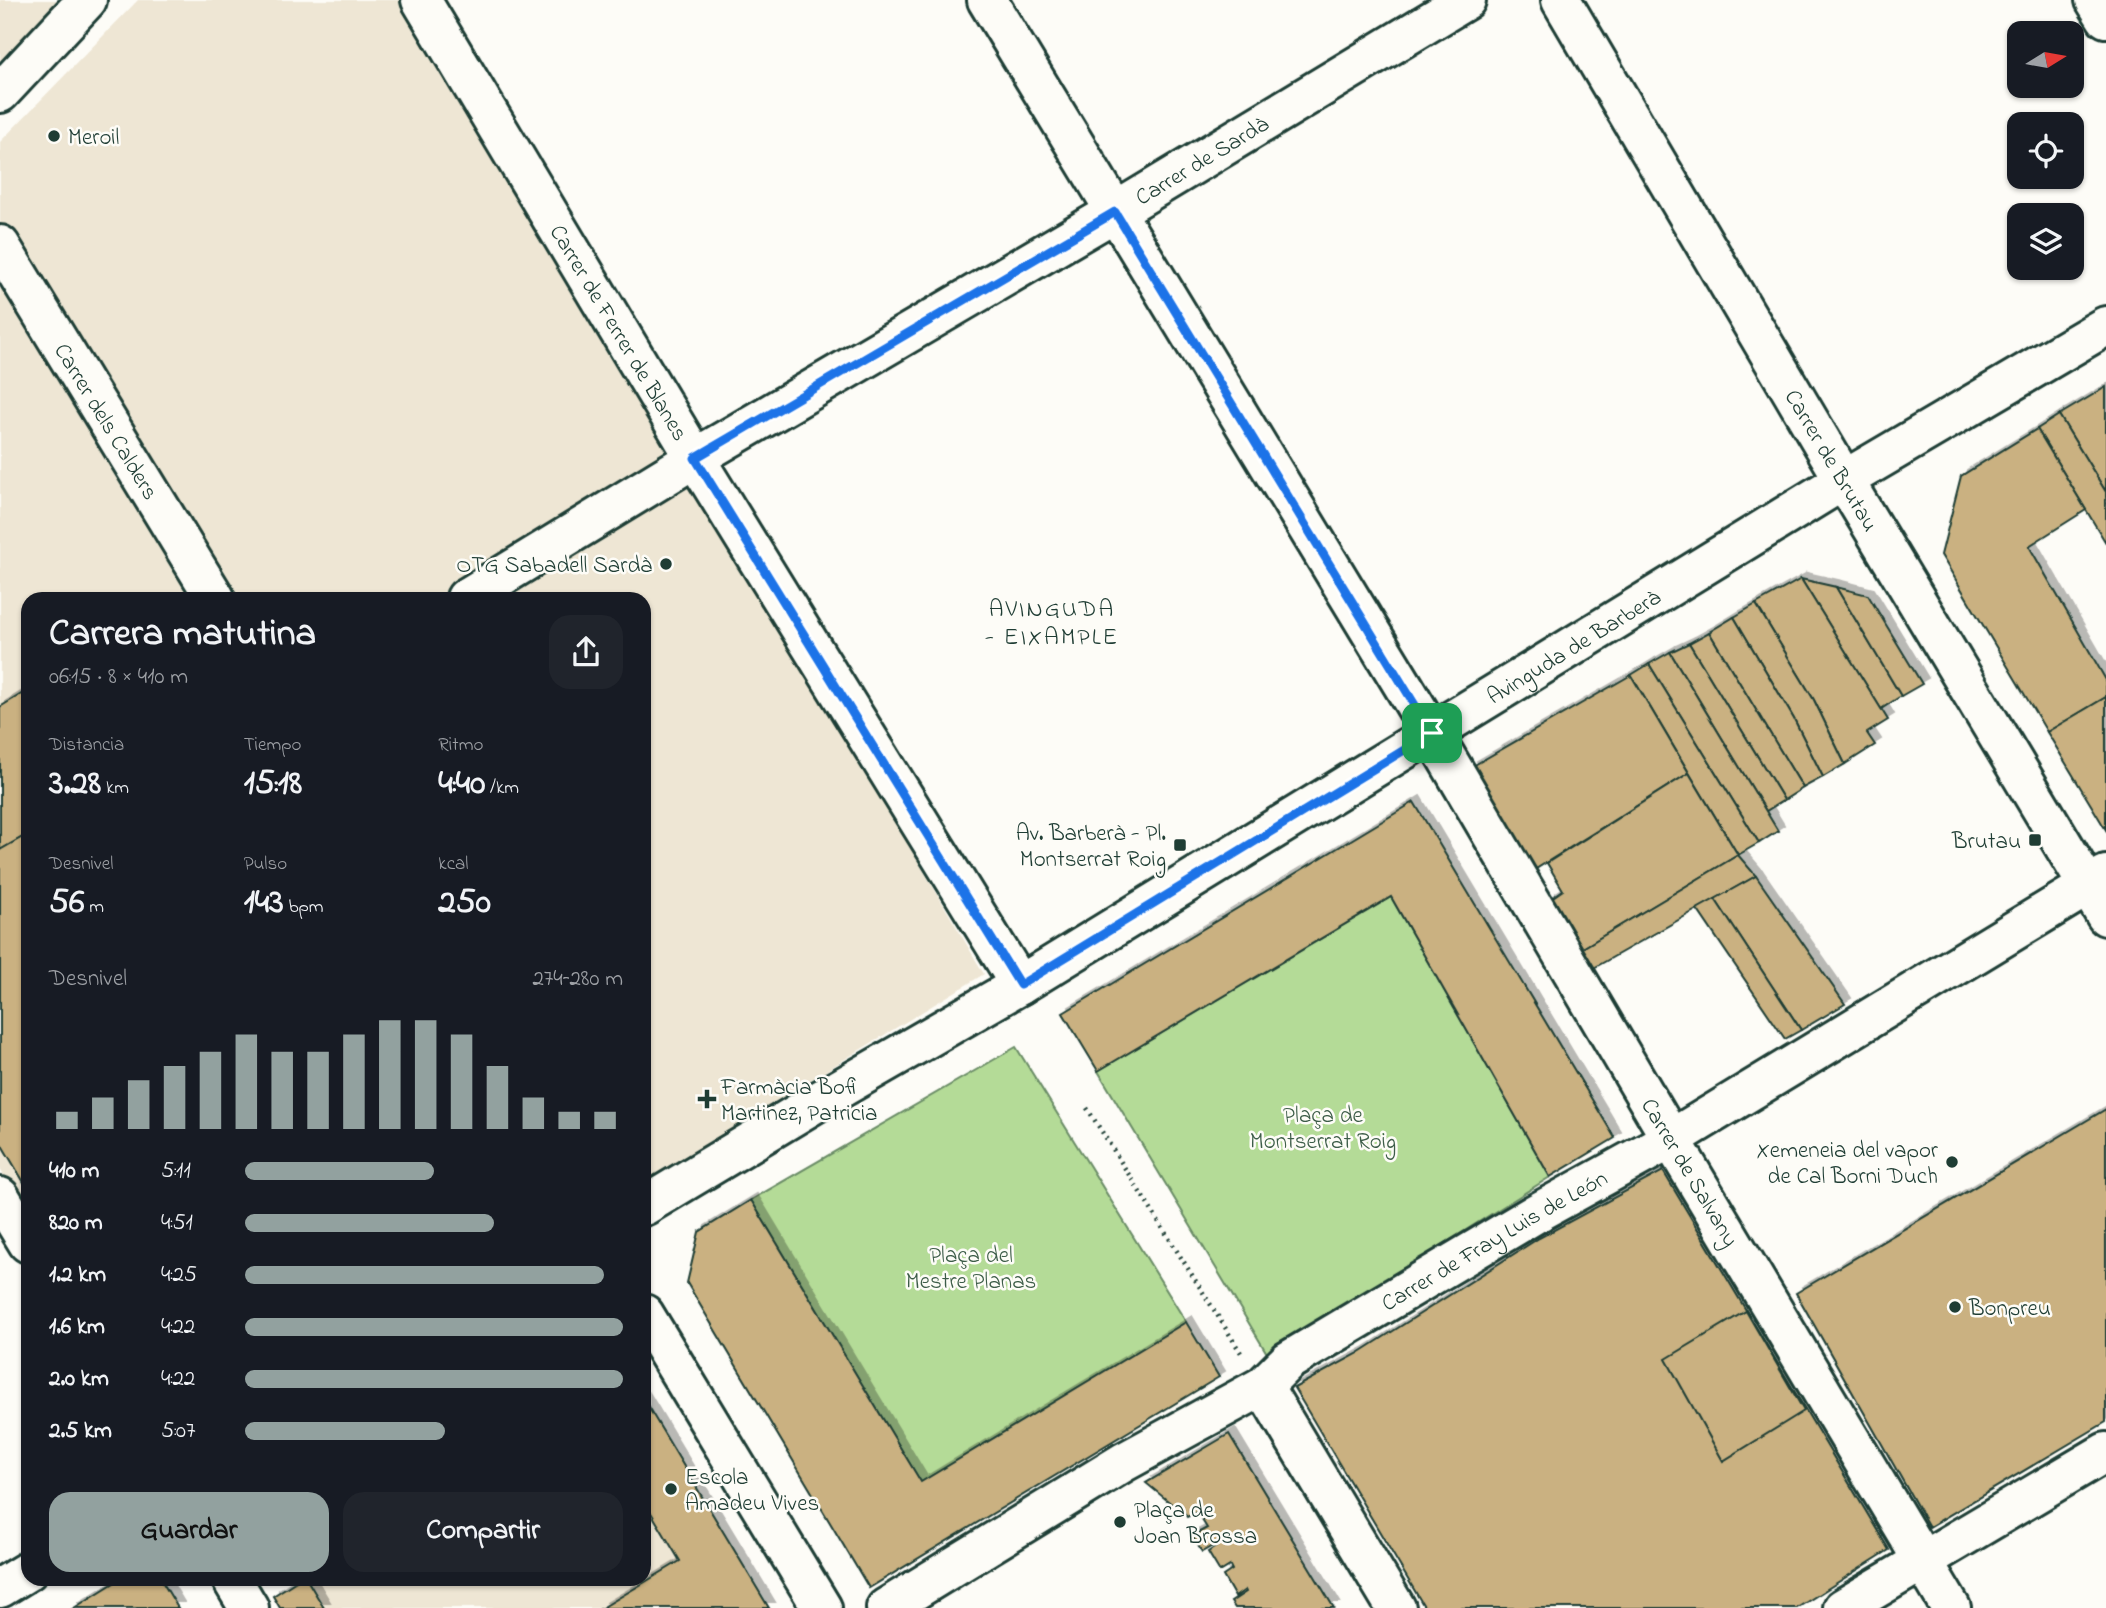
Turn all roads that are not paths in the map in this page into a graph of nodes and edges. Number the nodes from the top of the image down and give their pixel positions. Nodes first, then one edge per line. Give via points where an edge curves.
1 (88, 0) edge
2 (421, 0) edge
3 (987, 0) edge
4 (1466, 0) edge
5 (1561, 0) edge
6 (2095, 0) edge
7 (2106, 18) edge
8 (0, 93) edge
9 (1115, 212) junction
10 (0, 245) edge
11 (2106, 326) edge
12 (695, 458) junction
13 (1844, 480) junction
14 (211, 592) edge
15 (476, 592) edge
16 (1432, 733) junction
17 (2100, 892) edge
18 (1020, 985) junction
19 (1671, 1139) junction
20 (0, 1196) edge
21 (651, 1202) edge
22 (21, 1231) edge
23 (651, 1326) edge
24 (1263, 1387) junction
25 (2106, 1452) edge
26 (1923, 1561) junction
27 (21, 1576) edge
28 (236, 1586) edge
29 (0, 1588) edge
30 (249, 1608) edge
31 (822, 1608) edge
32 (886, 1608) edge
33 (1396, 1608) edge
34 (1843, 1608) edge
35 (1951, 1608) edge

1 - 8 street
2 - 12 street, Carrer de Ferrer de Blanes
3 - 9 street, Carrer de Salvany
4 - 9 street, Carrer de Sardà
5 - 13 street, Carrer de Brutau
6 - 7 street
9 - 12 street, Carrer de Sardà
9 - 16 street, Carrer de Salvany
10 - 14 street, Carrer dels Calders
11 - 13 street, Avinguda de Barberà
12 - 15 street, Carrer de Sardà
12 - 18 street, Carrer de Ferrer de Blanes
13 - 16 street, Avinguda de Barberà
13 - 17 street, Carrer de Brutau
16 - 18 street, Avinguda de Barberà
16 - 19 street, Carrer de Salvany
17 - 19 street, Carrer de Fray Luis de León
18 - 21 street, Avinguda de Barberà
19 - 24 street, Carrer de Fray Luis de León via 1288,1361
19 - 26 street, Carrer de Salvany
20 - 22 street
23 - 31 street
24 - 32 street, Carrer de Fray Luis de León via 1124,1462
24 - 33 street
25 - 26 street
26 - 34 street
26 - 35 street, Carrer de Salvany
27 - 29 street
28 - 30 street

